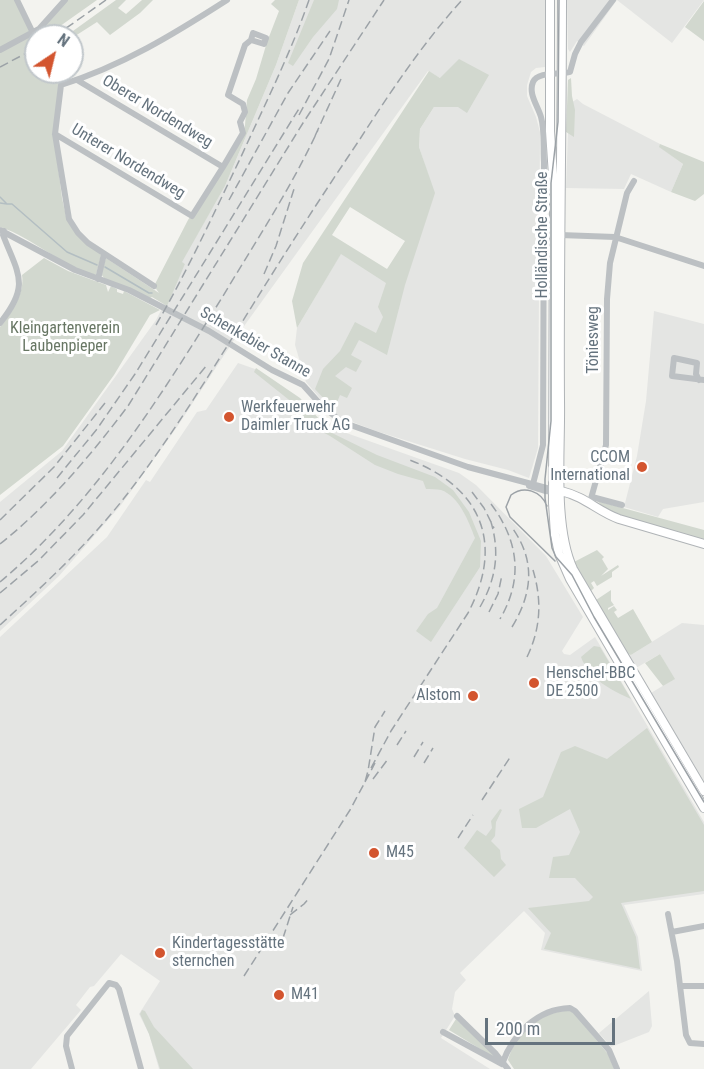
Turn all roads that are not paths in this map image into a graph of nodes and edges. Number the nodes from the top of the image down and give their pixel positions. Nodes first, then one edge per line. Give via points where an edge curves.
1 (17, 0) edge
2 (65, 0) edge
3 (227, 0) edge
4 (550, 0) edge
5 (562, 0) edge
6 (613, 0) edge
7 (29, 24) edge
8 (43, 24) edge
9 (24, 38) edge
10 (251, 40) dead end
11 (0, 50) edge
12 (562, 74) junction
13 (550, 75) junction
14 (84, 77) edge
15 (64, 84) edge
16 (84, 84) edge
17 (55, 135) junction
18 (223, 167) junction
19 (634, 181) dead end
20 (207, 191) joint
21 (2, 230) edge
22 (560, 235) junction
23 (16, 237) junction
24 (615, 237) junction
25 (7, 246) junction
26 (104, 254) junction
27 (704, 266) edge
28 (98, 279) junction
29 (154, 286) dead end
30 (3, 314) edge
31 (0, 322) edge
32 (702, 380) edge
33 (494, 474) junction
34 (533, 484) junction
35 (555, 491) junction
36 (591, 499) junction
37 (622, 505) dead end
38 (704, 544) edge
39 (704, 791) edge
40 (704, 808) edge
41 (668, 914) dead end
42 (704, 926) edge
43 (672, 932) junction
44 (680, 986) junction
45 (704, 986) edge
46 (457, 1016) dead end
47 (443, 1032) dead end
48 (704, 1044) edge
49 (502, 1064) junction
50 (72, 1069) edge
51 (141, 1069) edge
52 (508, 1069) edge
53 (617, 1069) edge

1 - 7 street
2 - 8 street
3 - 14 street via 157,44
4 - 13 main road
5 - 12 main road, Holländische Straße
6 - 12 street via 581,42 570,72
9 - 11 street
10 - 18 street, Oberer Nordendweg via 245,45 228,95 243,105 243,132
12 - 13 street
12 - 22 main road, Holländische Straße
13 - 34 street, Holländische Straße via 538,76 531,89 542,122 544,194 543,445
13 - 35 main road, Holländische Straße
15 - 17 street
16 - 18 street, Oberer Nordendweg
17 - 20 street, Unterer Nordendweg via 192,216
17 - 26 street via 69,219 84,239
18 - 20 street, Oberer Nordendweg
19 - 24 street, Töniesweg
21 - 23 street, Schenkebier Stanne
21 - 25 street
22 - 24 street
22 - 35 main road, Holländische Straße
23 - 25 street
23 - 28 street, Schenkebier Stanne
24 - 27 street
24 - 36 street, Töniesweg via 608,281 606,445
25 - 30 street via 21,282
26 - 28 street
26 - 29 street
28 - 33 street, Schenkebier Stanne via 129,290 199,326 303,385 342,422
30 - 31 street
32 - 32 street via 696,374 697,363 674,358 672,376
33 - 34 street, Schenkebier Stanne
33 - 35 street, Schenkebier Stanne
34 - 35 street, Schenkebier Stanne
35 - 36 main road
35 - 39 main road, Holländische Straße via 573,568
35 - 40 main road, Holländische Straße via 555,536 563,566
36 - 37 street
36 - 38 main road via 619,519
41 - 43 street
42 - 43 street
43 - 44 street
44 - 45 street
44 - 48 street via 687,1040 693,1045
46 - 49 street
47 - 49 street
49 - 52 street
49 - 53 street via 530,1022 548,1012 570,1008 609,1050
50 - 51 street via 67,1036 110,983 116,985

